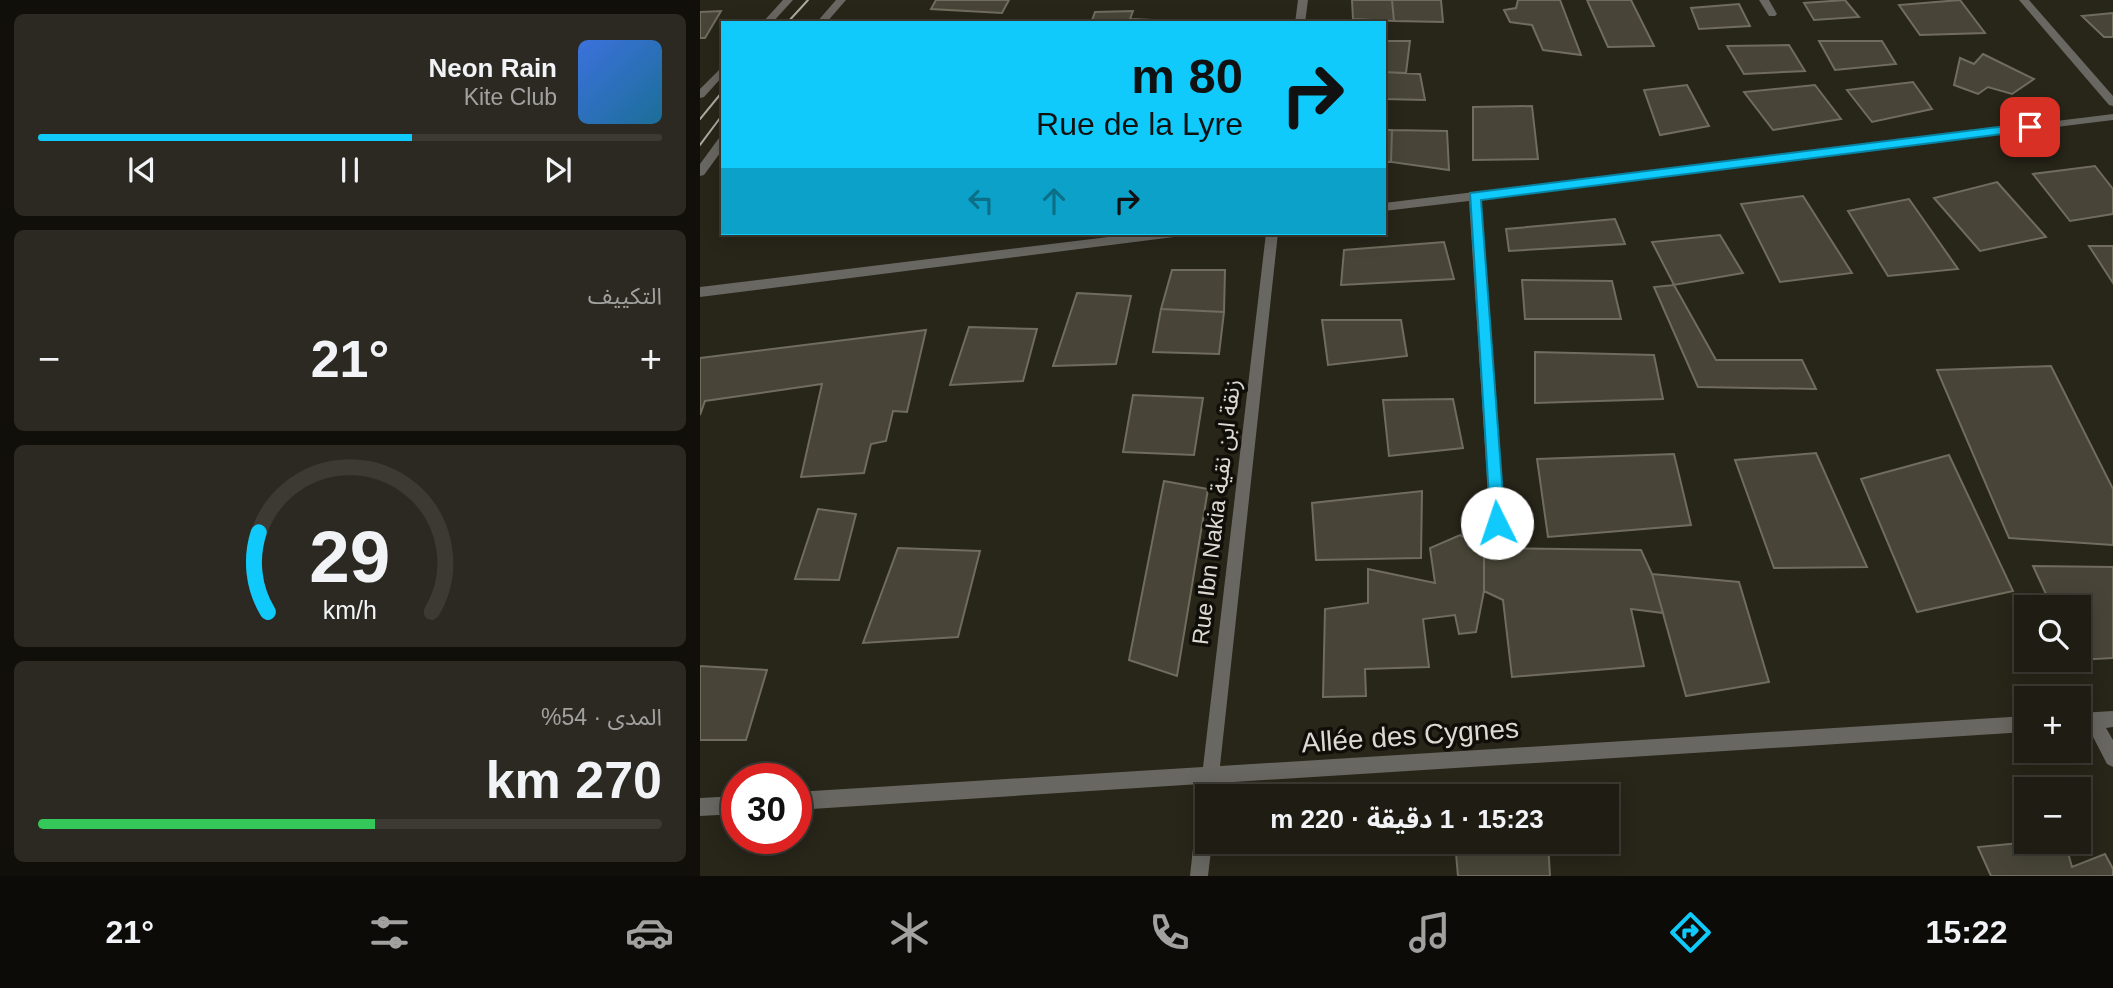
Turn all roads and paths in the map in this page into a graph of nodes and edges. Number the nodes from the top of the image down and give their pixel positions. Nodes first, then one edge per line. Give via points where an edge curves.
1 (788, 0) edge
2 (841, 0) edge
3 (1303, 0) edge
4 (1764, 0) edge
5 (2024, 0) edge
6 (1772, 13) dead end
7 (769, 21) edge
8 (823, 21) edge
9 (1300, 21) edge
10 (721, 71) edge
11 (700, 95) edge
12 (2113, 103) edge
13 (2113, 117) edge
14 (721, 144) edge
15 (700, 172) edge
16 (1474, 196) junction
17 (1386, 207) edge
18 (1158, 235) edge
19 (1272, 235) edge
20 (700, 292) edge
21 (1497, 523) dead end
22 (2113, 719) edge
23 (2091, 721) edge
24 (2014, 725) edge
25 (2091, 728) edge
26 (2113, 758) edge
27 (1210, 776) junction
28 (1209, 784) edge
29 (812, 800) edge
30 (721, 806) edge
31 (700, 807) edge
32 (1202, 854) edge
33 (1199, 876) edge

1 - 7 street
2 - 8 street
3 - 9 street
4 - 6 street
5 - 12 street
10 - 11 street
13 - 16 street
14 - 15 street
16 - 17 street
16 - 21 street
18 - 20 street
19 - 27 street, Rue Ibn Nakia زنقة ابن نقية
22 - 23 street
24 - 27 street, Allée des Cygnes
25 - 26 street
27 - 28 street, Rue Ibn Nakia زنقة ابن نقية
27 - 29 street, Allée des Cygnes
30 - 31 street
32 - 33 street, Rue Ibn Nakia زنقة ابن نقية

